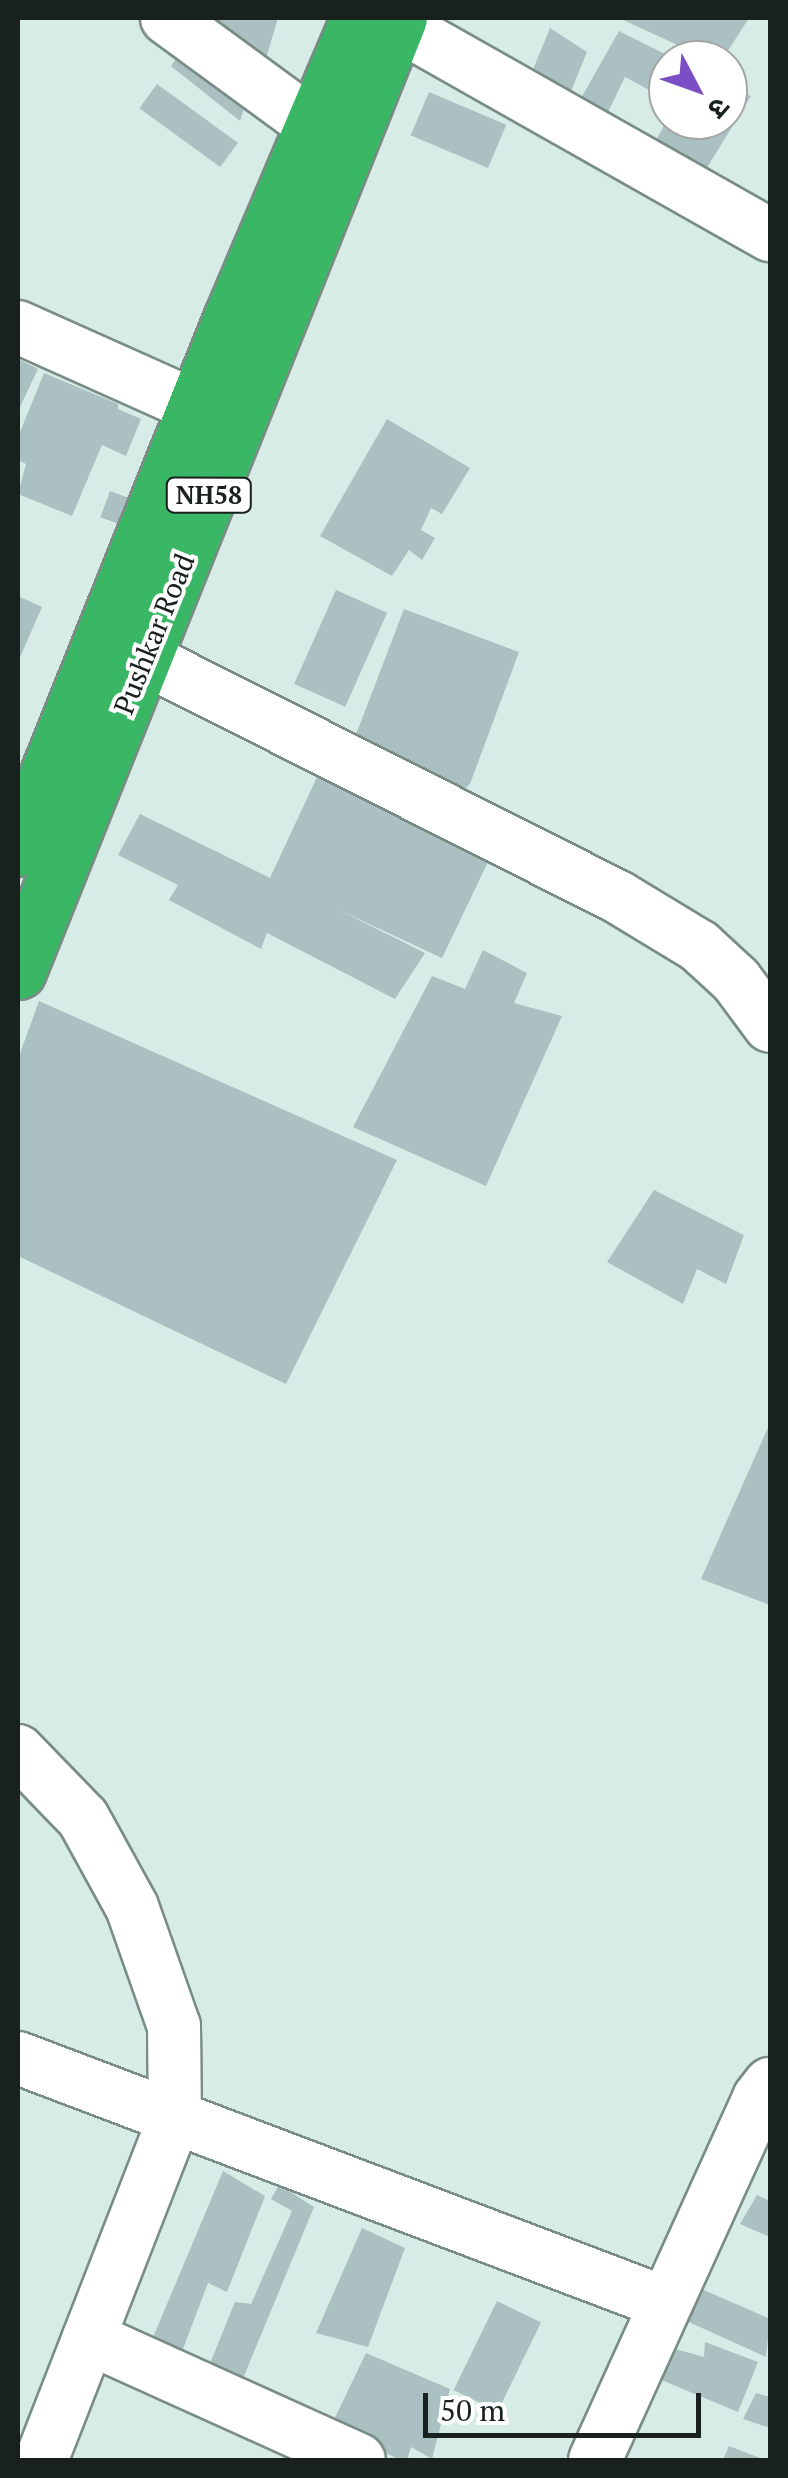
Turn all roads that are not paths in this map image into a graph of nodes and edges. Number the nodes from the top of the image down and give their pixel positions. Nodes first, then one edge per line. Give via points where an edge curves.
1 (168, 18) edge
2 (385, 19) edge
3 (312, 124) junction
4 (770, 234) edge
5 (18, 327) edge
6 (197, 407) junction
7 (124, 648) junction
8 (30, 778) edge
9 (18, 848) edge
10 (18, 971) edge
11 (770, 1026) edge
12 (18, 1751) edge
13 (18, 2058) edge
14 (770, 2084) edge
15 (175, 2118) junction
16 (665, 2303) junction
17 (88, 2338) junction
18 (41, 2460) edge
19 (359, 2460) edge
20 (596, 2460) edge

1 - 3 street
2 - 3 highway, Pushkar Road / NH58
2 - 4 street
2 - 7 highway, Pushkar Road / NH58
3 - 6 highway, Pushkar Road / NH58
5 - 6 street
6 - 7 highway, Pushkar Road / NH58
7 - 8 highway, Pushkar Road / NH58
7 - 10 highway, Pushkar Road / NH58
7 - 11 street via 618,897 699,946 736,980
8 - 9 highway, Pushkar Road / NH58
12 - 15 street via 83,1818 132,1907 174,2026
13 - 15 street
14 - 16 street
15 - 16 street
15 - 17 street
16 - 20 street
17 - 18 street
17 - 19 street

